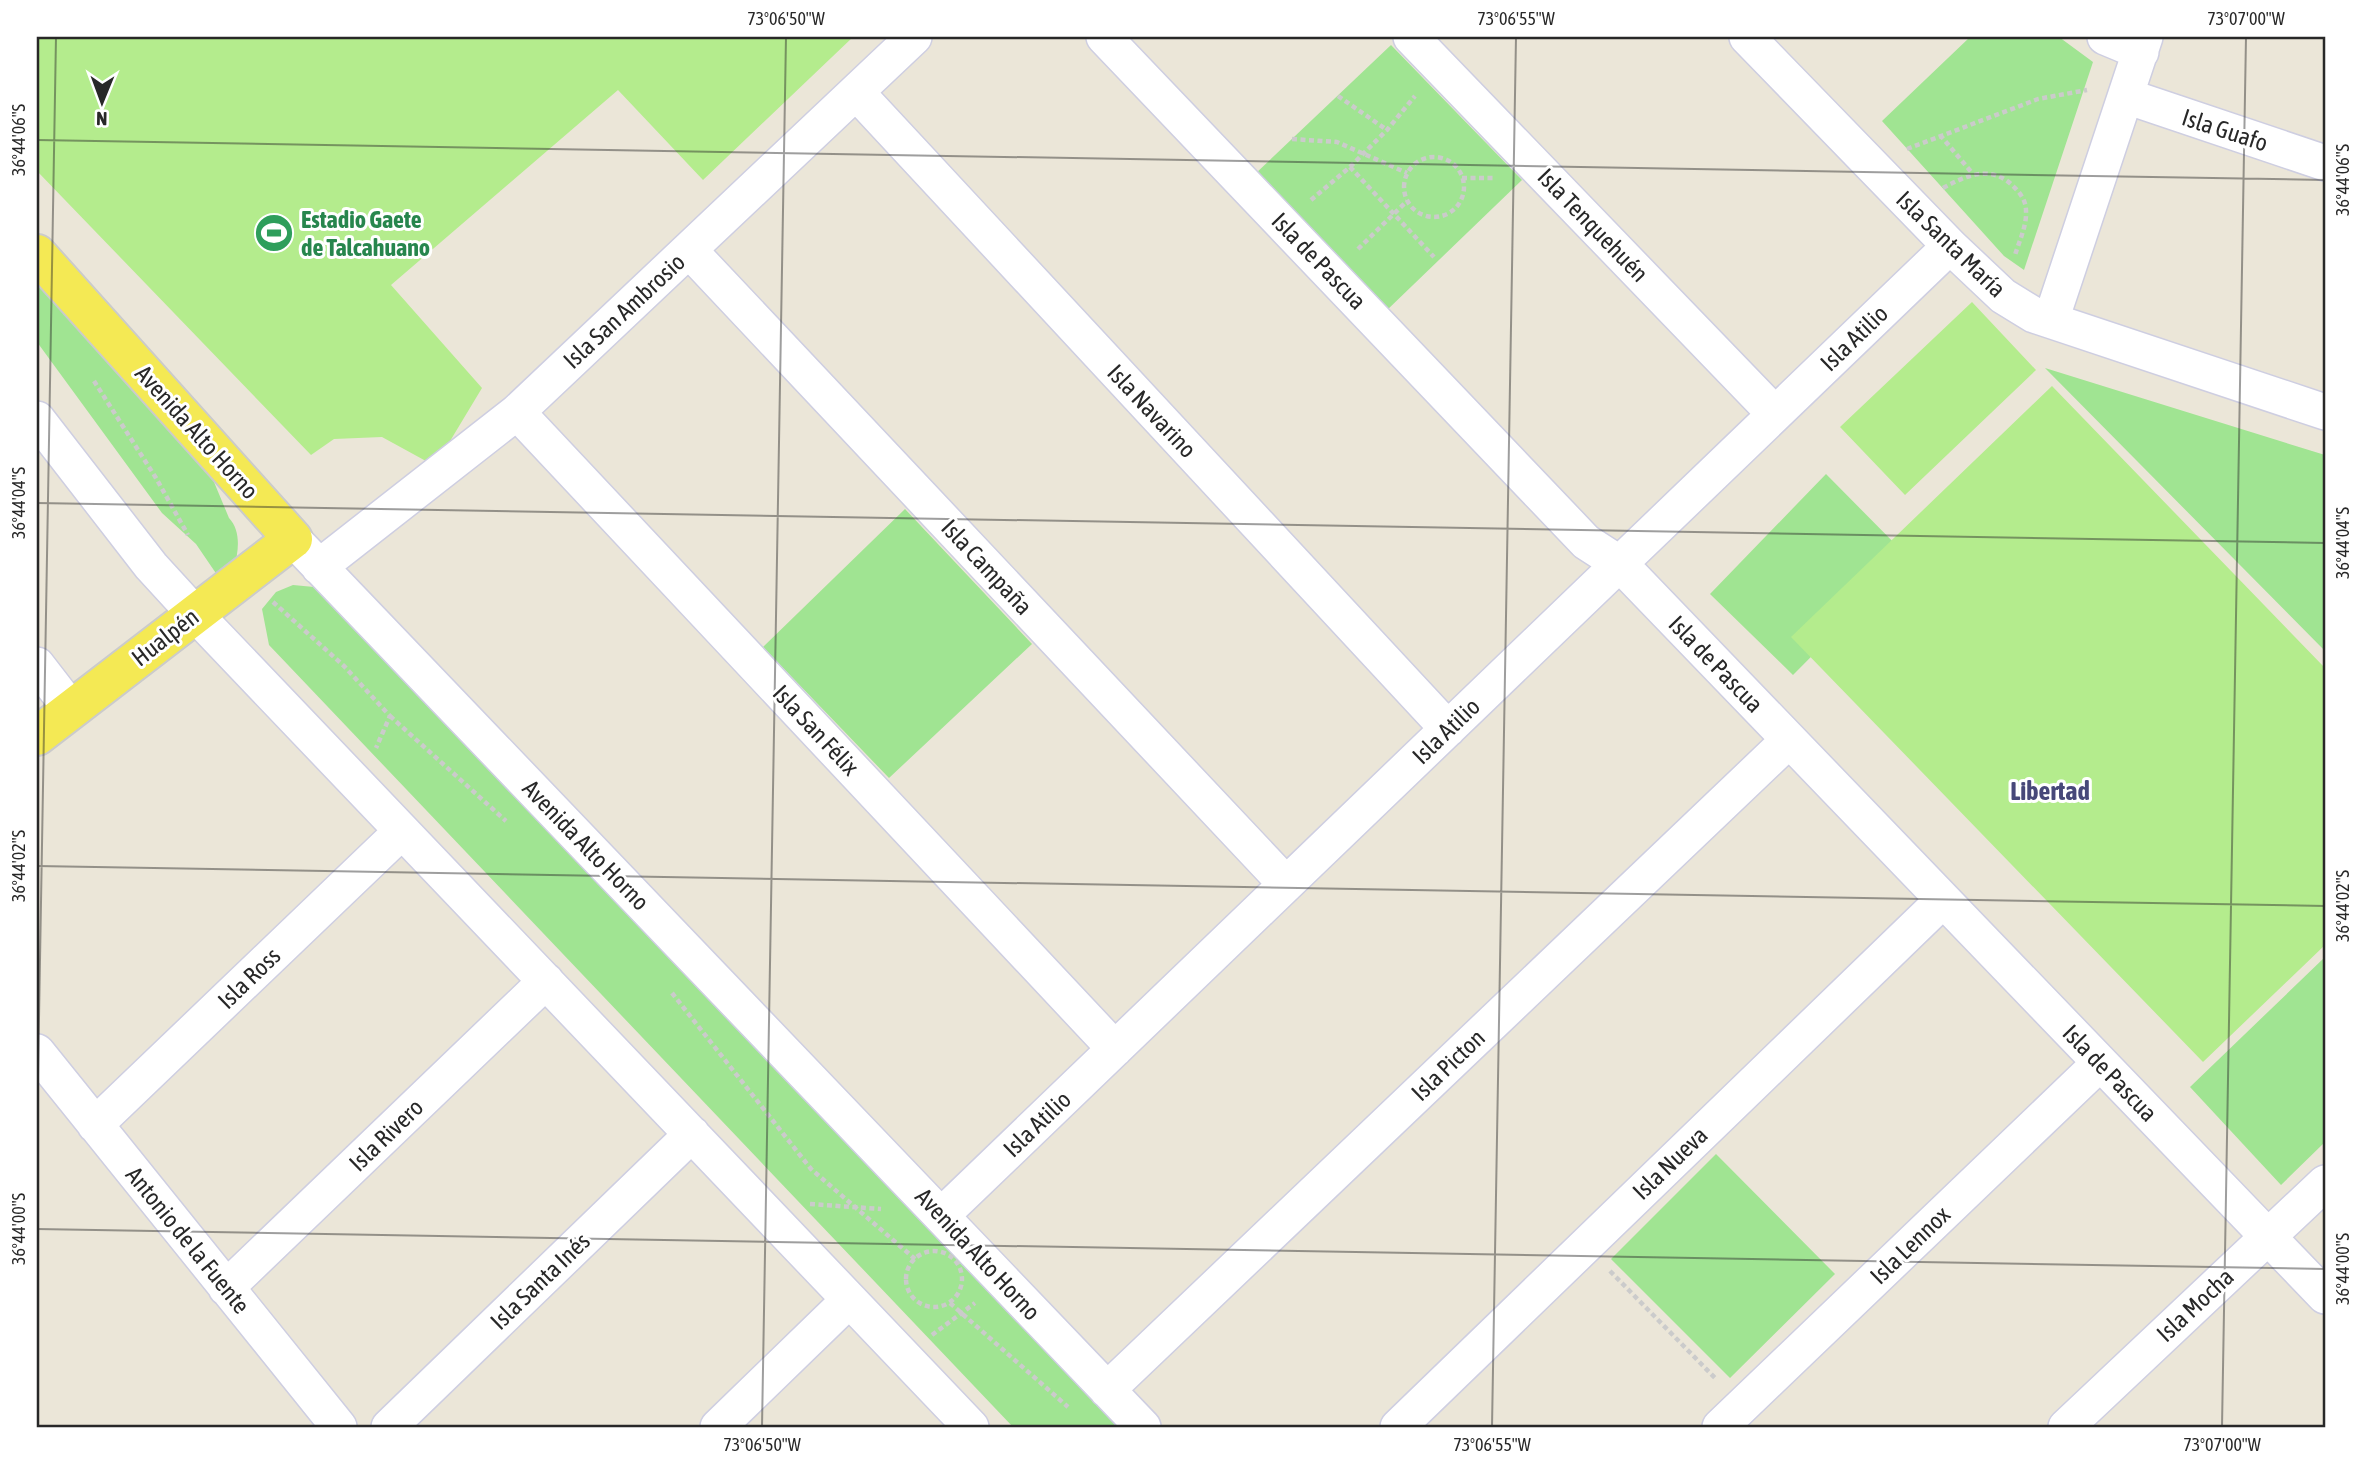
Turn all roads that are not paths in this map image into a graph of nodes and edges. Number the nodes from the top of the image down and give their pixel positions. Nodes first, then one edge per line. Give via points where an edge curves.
1 (914, 37) edge
2 (1104, 37) edge
3 (1411, 37) edge
4 (1747, 37) edge
5 (2105, 37) edge
6 (2143, 44) edge
7 (856, 93) junction
8 (2111, 93) junction
9 (2325, 163) edge
10 (1950, 246) junction
11 (689, 250) junction
12 (37, 254) edge
13 (2051, 320) junction
14 (517, 412) junction
15 (2325, 412) edge
16 (1775, 414) junction
17 (37, 419) edge
18 (293, 539) junction
19 (1620, 564) junction
20 (320, 567) junction
21 (195, 614) junction
22 (37, 665) edge
23 (71, 709) junction
24 (1448, 729) junction
25 (37, 736) edge
26 (1789, 740) junction
27 (402, 831) junction
28 (1286, 884) junction
29 (1943, 900) junction
30 (546, 981) junction
31 (1115, 1049) junction
32 (37, 1052) edge
33 (2100, 1063) junction
34 (95, 1125) junction
35 (692, 1134) junction
36 (2325, 1182) edge
37 (942, 1216) junction
38 (2268, 1237) junction
39 (226, 1288) junction
40 (2325, 1296) edge
41 (848, 1301) junction
42 (1107, 1390) junction
43 (1731, 1417) edge
44 (2081, 1422) edge
45 (339, 1427) edge
46 (389, 1427) edge
47 (718, 1427) edge
48 (971, 1427) edge
49 (1143, 1427) edge
50 (1398, 1427) edge

1 - 7 street, Isla San Ambrosio
2 - 19 street, Isla de Pascua via 1586,542
3 - 16 street, Isla Tenquehuén
4 - 10 street, Isla Santa María
5 - 6 street
6 - 8 street
7 - 11 street, Isla San Ambrosio
7 - 24 street, Isla Navarino
8 - 9 street, Isla Guafo
8 - 13 street
10 - 13 street, Isla Santa María via 2003,296
10 - 16 street, Isla Atilio
11 - 14 street, Isla San Ambrosio
11 - 28 street, Isla Campaña
12 - 18 main road, Avenida Alto Horno
13 - 15 street, Isla Santa María
14 - 20 street, Isla San Ambrosio
14 - 31 street, Isla San Félix
16 - 19 street, Isla Atilio
17 - 21 street via 151,566
18 - 20 street, Avenida Alto Horno
18 - 21 main road, Hualpén
19 - 24 street, Isla Atilio
19 - 26 street, Isla de Pascua
20 - 37 street, Avenida Alto Horno
21 - 23 main road, Hualpén
21 - 27 street
22 - 23 street
23 - 25 main road, Hualpén
24 - 28 street, Isla Atilio
26 - 29 street, Isla de Pascua
26 - 42 street, Isla Picton
27 - 30 street
27 - 34 street, Isla Ross
28 - 31 street, Isla Atilio
29 - 33 street, Isla de Pascua
29 - 50 street, Isla Nueva
30 - 35 street
30 - 39 street, Isla Rivero
31 - 37 street, Isla Atilio
32 - 34 street, Antonio de la Fuente
33 - 38 street, Isla de Pascua
33 - 43 street, Isla Lennox
34 - 39 street, Antonio de la Fuente
35 - 41 street
35 - 46 street, Isla Santa Inés
36 - 38 street, Isla Mocha
37 - 42 street, Avenida Alto Horno
38 - 40 street, Isla de Pascua
38 - 44 street, Isla Mocha
39 - 45 street, Antonio de la Fuente
41 - 47 street
41 - 48 street
42 - 49 street, Avenida Alto Horno

